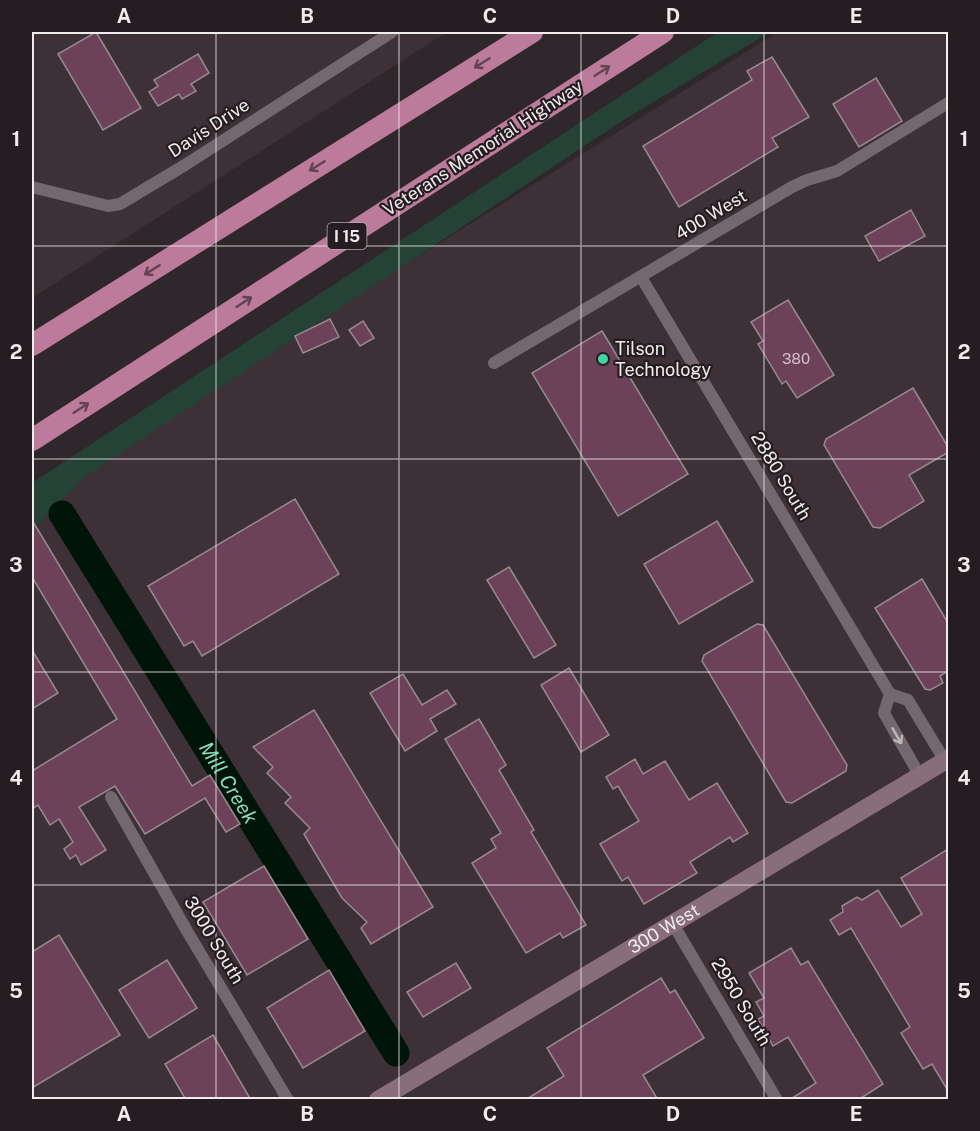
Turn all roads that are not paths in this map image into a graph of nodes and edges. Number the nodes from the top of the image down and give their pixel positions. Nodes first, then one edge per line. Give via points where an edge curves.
1 (392, 32) edge
2 (532, 32) edge
3 (663, 32) edge
4 (948, 103) edge
5 (32, 187) edge
6 (640, 277) junction
7 (32, 345) edge
8 (494, 363) dead end
9 (32, 440) edge
10 (890, 694) junction
11 (947, 760) edge
12 (920, 776) junction
13 (111, 797) dead end
14 (673, 924) junction
15 (288, 1100) edge
16 (378, 1100) edge
17 (777, 1100) edge

1 - 5 street, Davis Drive via 120,204 108,206
2 -> 7 highway
9 -> 3 highway, Veterans Memorial Highway / I 15
4 - 6 street, 400 West via 837,171 792,187
6 - 8 street, 400 West
6 - 10 street, 2880 South
10 - 11 street, 2880 South via 908,700
10 -> 12 street via 884,713
11 - 12 main road, 300 West
12 - 14 main road, 300 West
13 - 15 street, 3000 South
14 - 16 main road, 300 West
14 - 17 street, 2950 South

